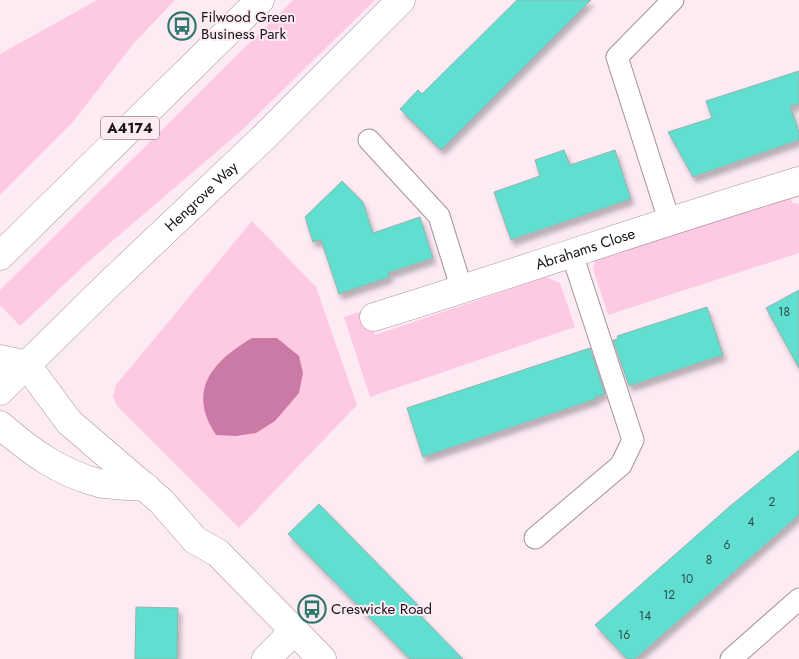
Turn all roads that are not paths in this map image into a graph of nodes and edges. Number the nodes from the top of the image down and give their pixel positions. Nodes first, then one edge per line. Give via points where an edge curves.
1 (260, 0) edge
2 (401, 0) edge
3 (673, 0) edge
4 (369, 140) dead end
5 (799, 181) edge
6 (669, 220) junction
7 (572, 254) junction
8 (0, 256) edge
9 (462, 290) junction
10 (374, 317) dead end
11 (0, 359) edge
12 (27, 365) junction
13 (0, 392) edge
14 (0, 425) edge
15 (146, 487) junction
16 (535, 538) dead end
17 (799, 599) edge
18 (294, 631) junction
19 (266, 659) edge
20 (322, 659) edge
21 (731, 659) edge

1 - 8 main road, A4174
2 - 12 main road, Hengrove Way
3 - 6 lane via 617,57
4 - 9 lane via 438,216
5 - 6 main road, Abrahams Close
6 - 7 main road, Abrahams Close
7 - 9 main road, Abrahams Close
7 - 16 lane via 633,440 621,465
9 - 10 main road, Abrahams Close
11 - 12 main road
12 - 13 main road, Hengrove Way
12 - 15 main road via 69,422
14 - 15 main road via 52,465 100,483
15 - 18 main road via 195,540 218,554
17 - 21 lane
18 - 19 main road
18 - 20 main road

